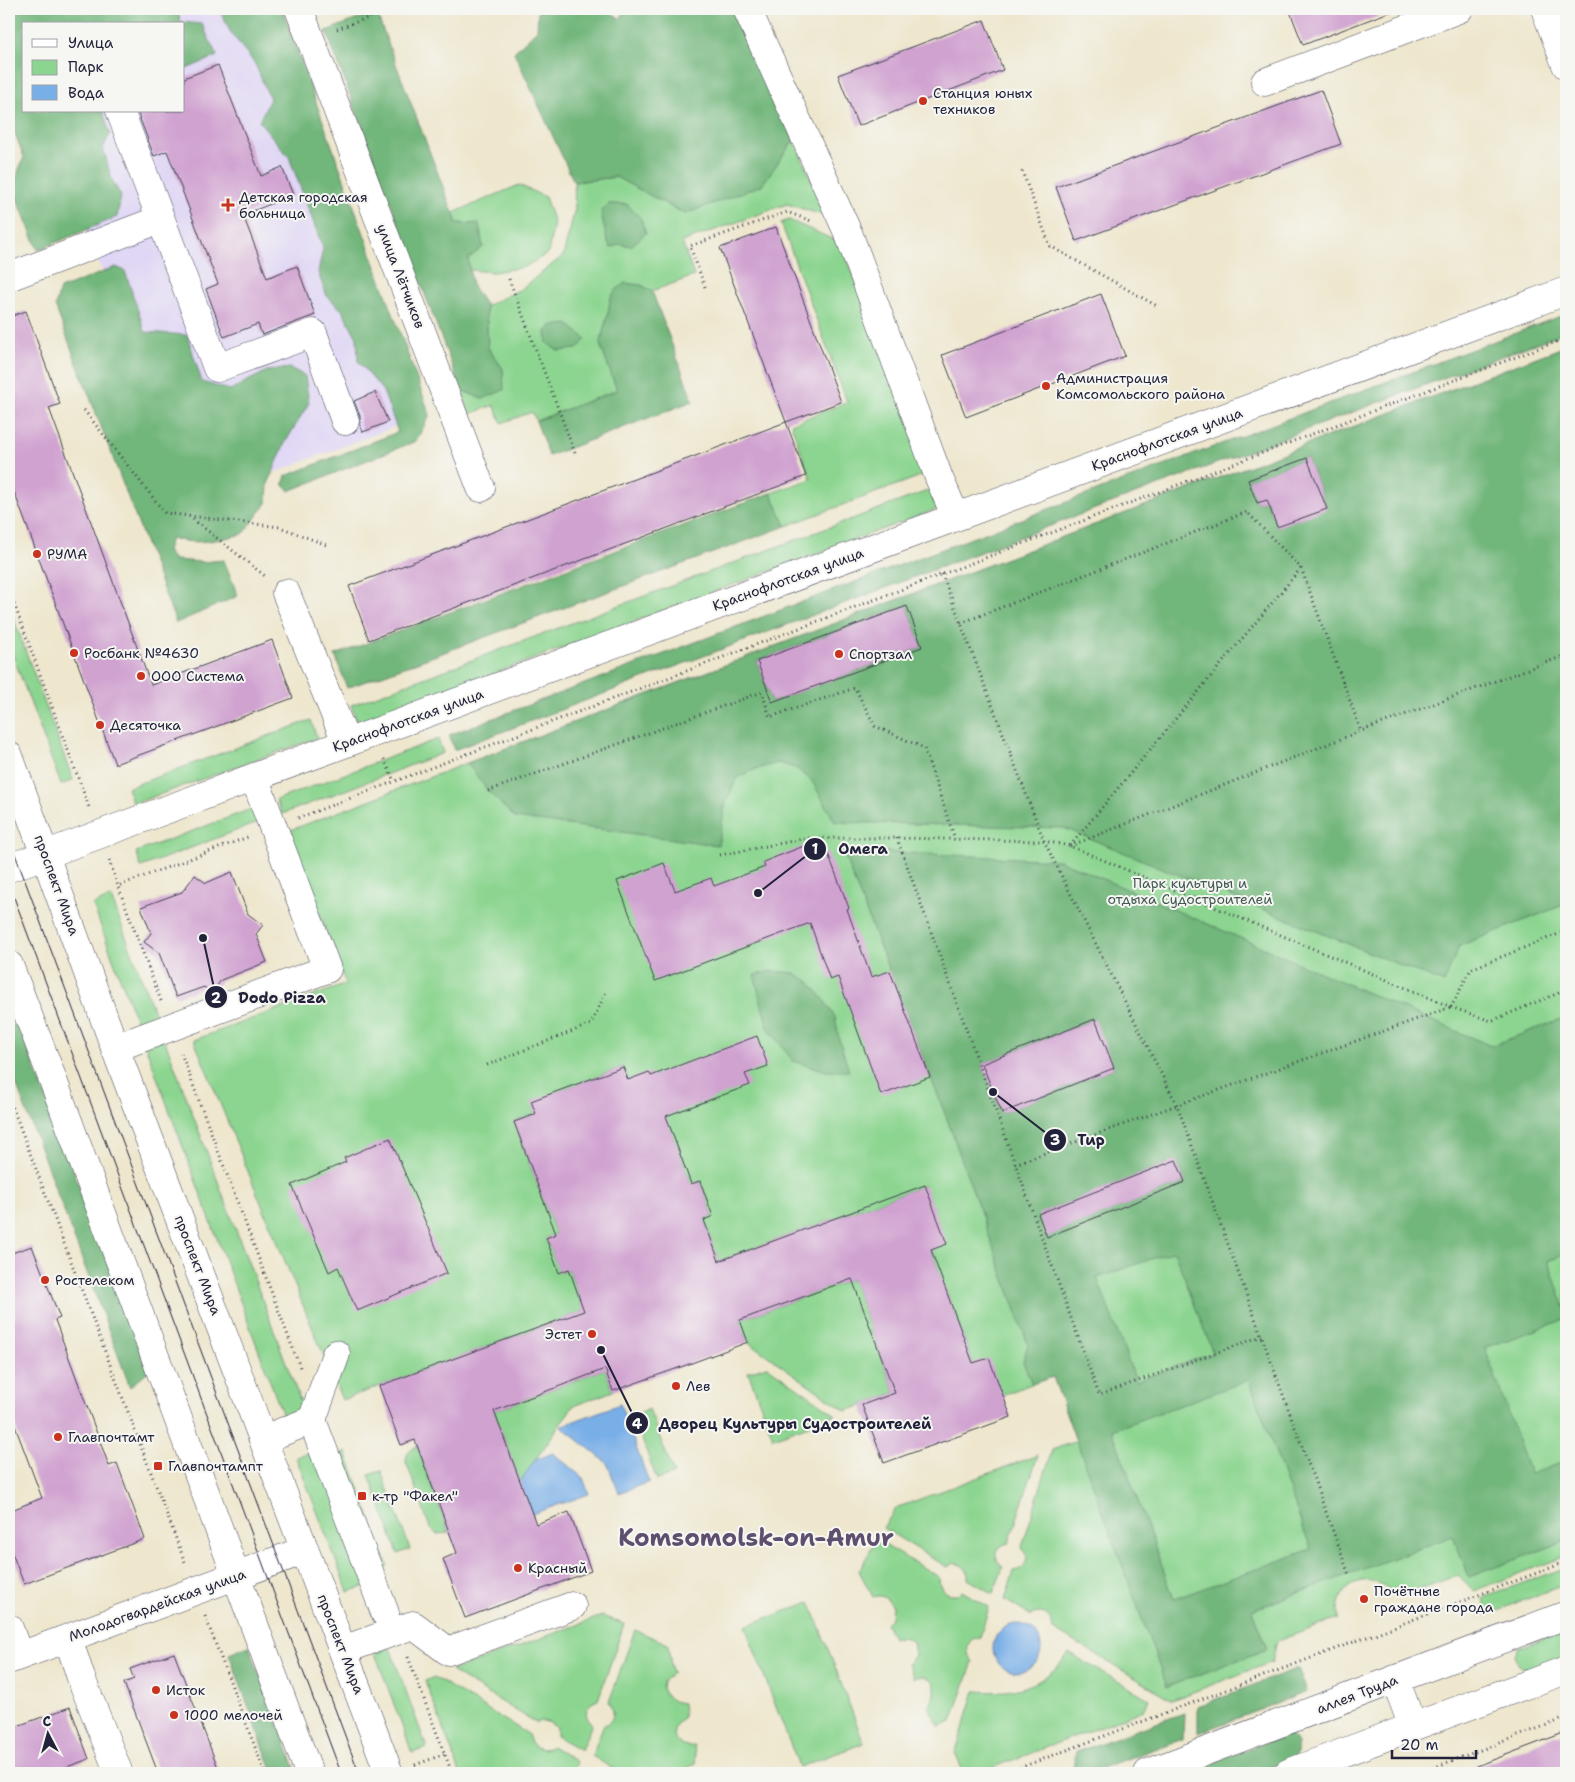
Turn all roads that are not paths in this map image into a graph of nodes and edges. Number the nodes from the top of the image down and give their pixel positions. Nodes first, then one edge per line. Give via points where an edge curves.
1 (299, 9) edge
2 (747, 9) edge
3 (1459, 9) edge
4 (1545, 9) edge
5 (1566, 65) edge
6 (1265, 82) dead end
7 (120, 112) edge
8 (161, 219) junction
9 (9, 277) edge
10 (1566, 291) edge
11 (345, 421) dead end
12 (482, 488) dead end
13 (956, 517) junction
14 (286, 593) road end
15 (346, 742) junction
16 (9, 756) edge
17 (254, 777) junction
18 (45, 854) junction
19 (9, 868) edge
20 (9, 965) edge
21 (115, 1048) junction
22 (336, 1354) dead end
23 (312, 1420) junction
24 (264, 1439) junction
25 (305, 1550) junction
26 (236, 1576) junction
27 (572, 1606) dead end
28 (385, 1612) dead end
29 (1566, 1614) edge
30 (9, 1628) edge
31 (68, 1638) junction
32 (344, 1650) junction
33 (14, 1658) edge
34 (1566, 1670) edge
35 (1395, 1680) junction
36 (1413, 1727) junction
37 (118, 1771) dead end
38 (309, 1773) edge
39 (389, 1773) edge
40 (1148, 1773) edge
41 (1288, 1773) edge

1 - 12 main road, улица Лётчиков
2 - 13 main road via 849,234
3 - 6 main road
4 - 5 main road
7 - 8 main road
8 - 9 main road
8 - 11 main road via 217,368 313,333
10 - 13 main road, Краснофлотская улица
13 - 15 main road, Краснофлотская улица
14 - 15 main road
15 - 17 main road, Краснофлотская улица
16 - 18 main road, проспект Мира
17 - 18 main road, Краснофлотская улица
17 - 21 main road via 327,969
18 - 19 main road, Краснофлотская улица
18 - 21 main road, проспект Мира
20 - 26 main road
21 - 24 main road, проспект Мира
22 - 23 main road
23 - 24 main road
23 - 28 main road
24 - 25 main road, проспект Мира
25 - 26 main road, Молодогвардейская улица
25 - 32 main road, проспект Мира
26 - 31 main road, Молодогвардейская улица
26 - 38 main road
27 - 32 main road via 448,1651 413,1625
29 - 35 main road, аллея Труда
30 - 33 main road
31 - 33 main road, Молодогвардейская улица
31 - 37 main road
32 - 39 main road, проспект Мира
34 - 36 main road
35 - 36 main road
35 - 40 main road, аллея Труда
36 - 41 main road

